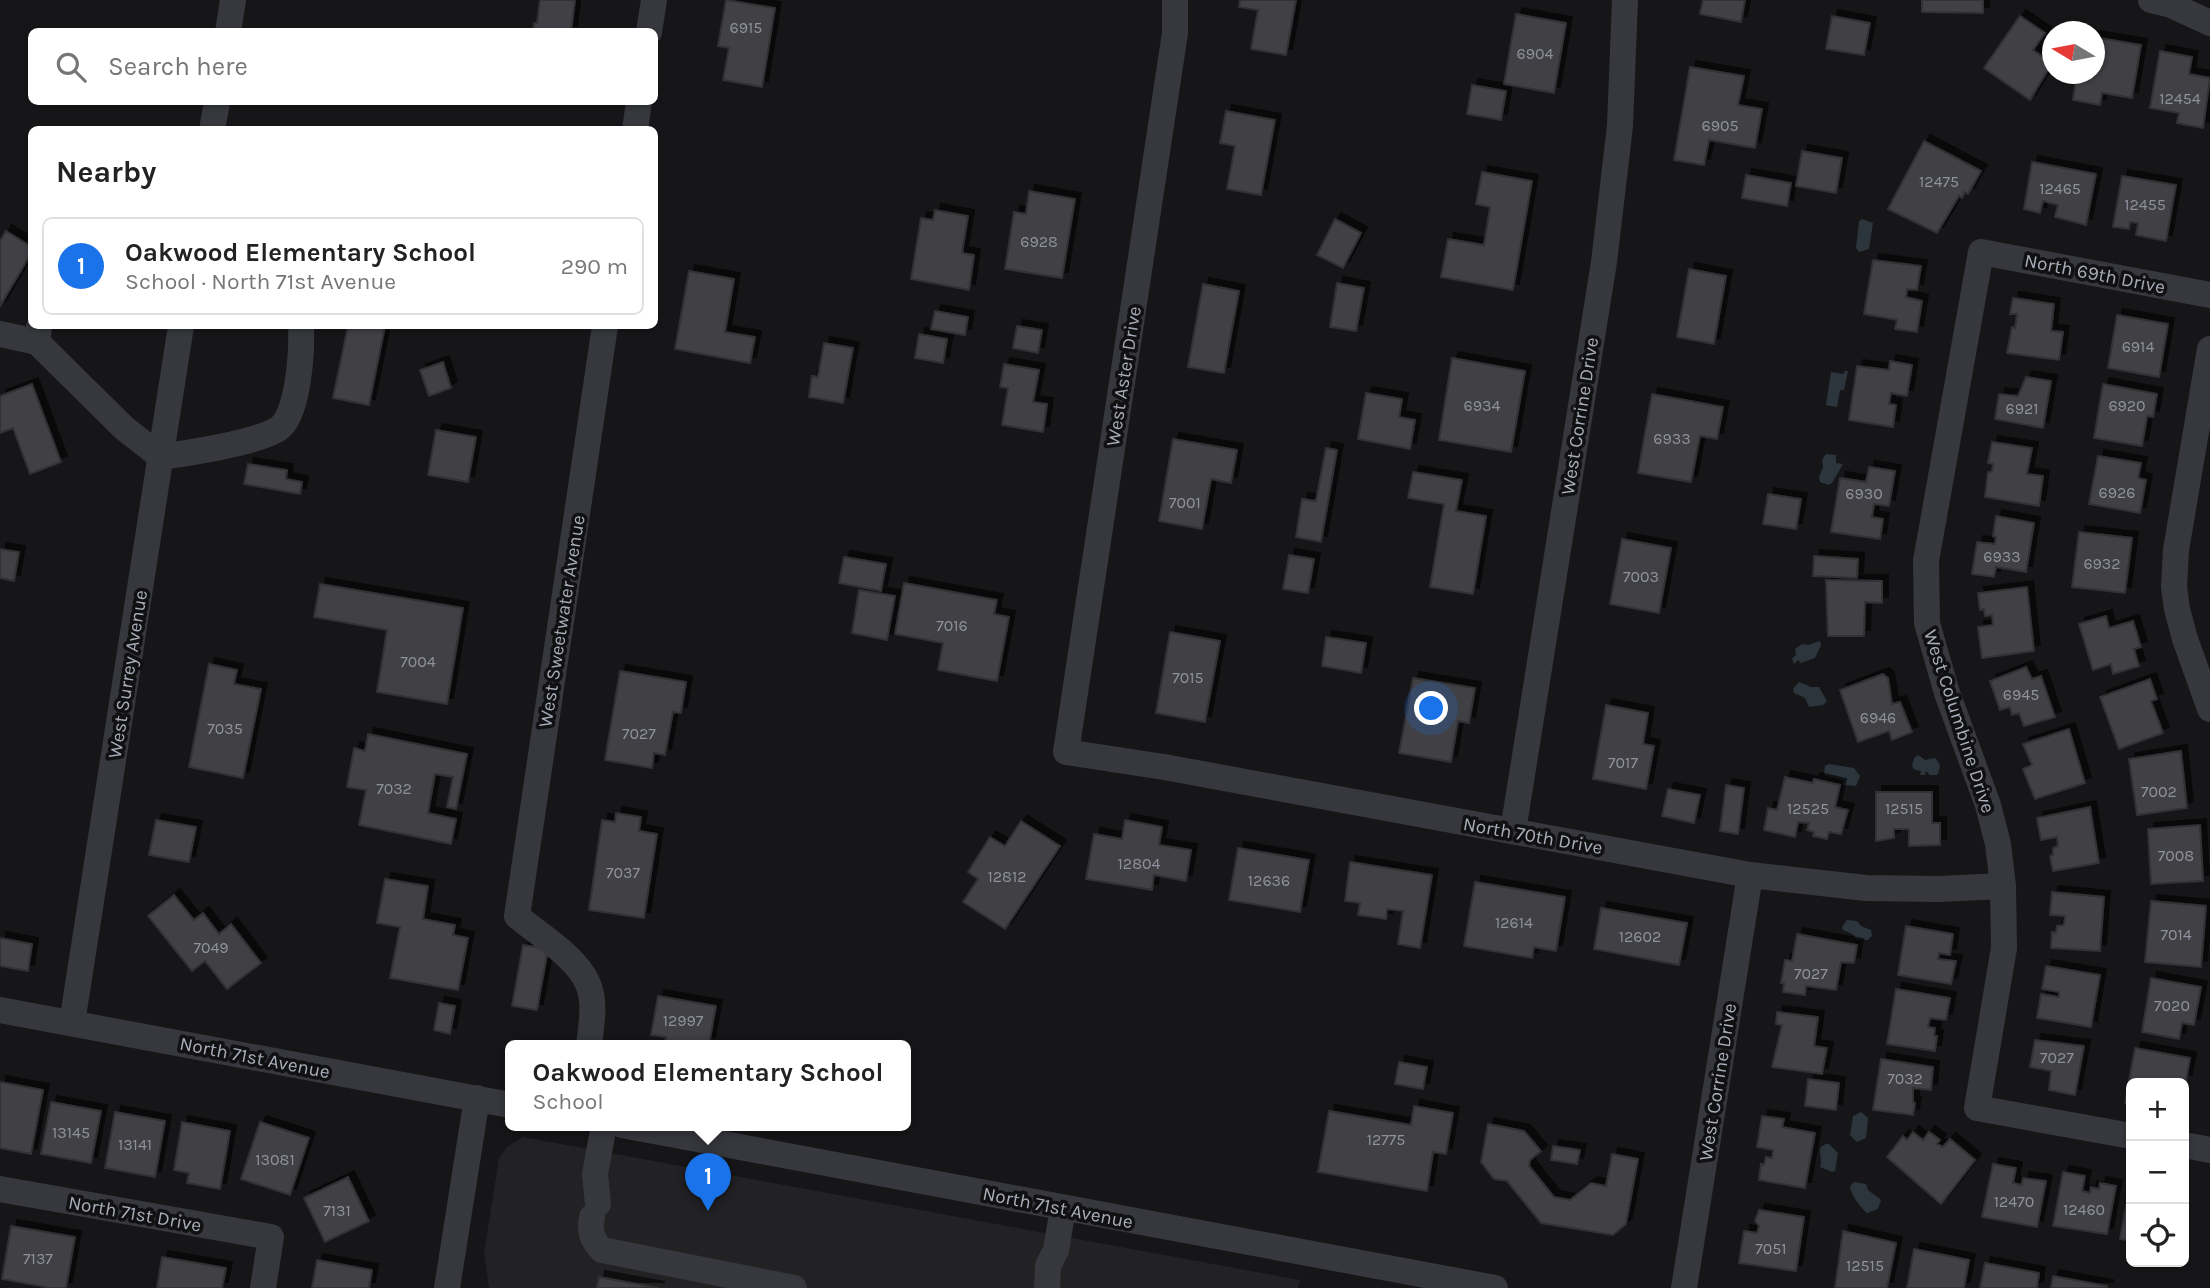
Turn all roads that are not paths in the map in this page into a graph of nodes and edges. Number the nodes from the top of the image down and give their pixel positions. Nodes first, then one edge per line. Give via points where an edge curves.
1 (233, 0) edge
2 (654, 0) edge
3 (1175, 0) edge
4 (1625, 0) edge
5 (2151, 0) edge
6 (2210, 23) edge
7 (229, 28) edge
8 (650, 28) edge
9 (216, 105) edge
10 (639, 105) edge
11 (213, 126) edge
12 (636, 126) edge
13 (1981, 252) joint
14 (2210, 295) edge
15 (181, 329) edge
16 (301, 329) edge
17 (605, 329) edge
18 (0, 334) edge
19 (38, 334) edge
20 (2210, 349) edge
21 (161, 457) junction
22 (2210, 709) edge
23 (1066, 752) joint
24 (1513, 831) junction
25 (1750, 876) junction
26 (2003, 886) junction
27 (0, 1010) edge
28 (72, 1023) junction
29 (589, 1040) edge
30 (477, 1098) junction
31 (505, 1104) edge
32 (603, 1131) edge
33 (654, 1131) edge
34 (2126, 1135) edge
35 (2189, 1146) edge
36 (2210, 1150) edge
37 (0, 1189) edge
38 (1063, 1208) junction
39 (1428, 1282) edge
40 (263, 1288) edge
41 (447, 1288) edge
42 (794, 1288) edge
43 (1047, 1288) edge
44 (1494, 1288) edge
45 (1684, 1288) edge

1 - 7 street
2 - 8 street
3 - 23 street, West Aster Drive via 1175,33
4 - 24 street, West Corrine Drive via 1620,126 1604,262
5 - 6 street
9 - 11 street
10 - 12 street
13 - 14 street, North 69th Drive
13 - 26 street, West Columbine Drive via 1926,561 1927,623 1988,805
15 - 21 street, West Surrey Avenue
16 - 21 street via 302,361 290,413 279,429
17 - 29 street, West Sweetwater Avenue via 517,916 575,964 589,985
18 - 19 street
19 - 21 street via 124,428
20 - 22 street via 2176,550 2175,587 2185,639
21 - 28 street, West Surrey Avenue
23 - 24 street, North 70th Drive
24 - 25 street, North 70th Drive
25 - 26 street, North 70th Drive via 1866,888
25 - 45 street, West Corrine Drive
26 - 34 street, West Columbine Drive via 2004,948 1977,1108
27 - 28 street, North 71st Avenue
28 - 30 street, North 71st Avenue
30 - 31 street, North 71st Avenue
30 - 41 street
32 - 42 street via 590,1228 594,1242 603,1250
33 - 38 street, North 71st Avenue
35 - 36 street
37 - 40 street, North 71st Drive via 271,1237
38 - 39 street, North 71st Avenue
38 - 43 street
39 - 44 street, North 71st Avenue

